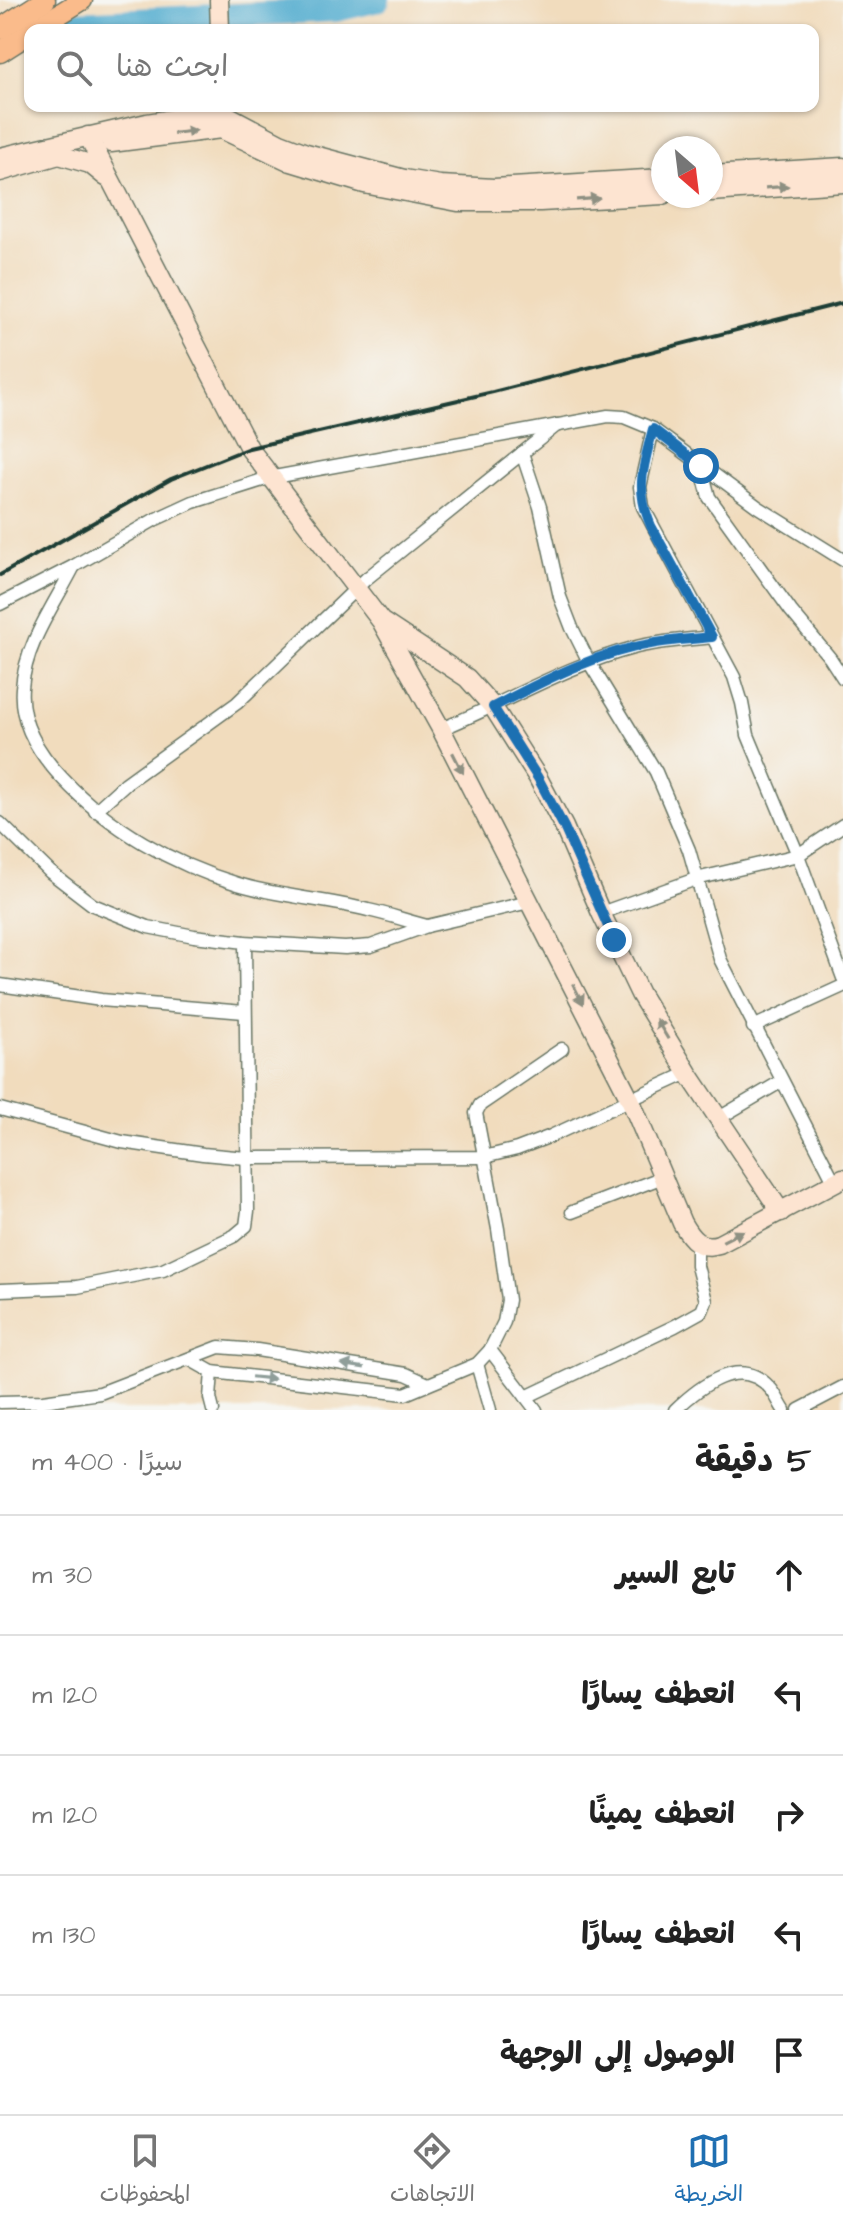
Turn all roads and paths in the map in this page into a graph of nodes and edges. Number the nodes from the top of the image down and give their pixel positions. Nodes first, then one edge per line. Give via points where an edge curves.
1 (45, 0) edge
2 (82, 0) edge
3 (219, 0) edge
4 (43, 24) edge
5 (220, 24) edge
6 (0, 29) edge
7 (24, 36) edge
8 (0, 52) edge
9 (224, 116) edge
10 (126, 139) junction
11 (93, 141) junction
12 (59, 155) junction
13 (0, 157) edge
14 (843, 167) edge
15 (0, 172) edge
16 (723, 174) edge
17 (111, 179) junction
18 (651, 180) edge
19 (843, 183) edge
20 (723, 191) edge
21 (539, 194) junction
22 (651, 195) edge
23 (559, 423) junction
24 (653, 429) junction
25 (522, 453) junction
26 (701, 466) junction
27 (269, 478) junction
28 (843, 560) edge
29 (74, 566) junction
30 (355, 590) junction
31 (0, 604) edge
32 (381, 621) junction
33 (712, 637) junction
34 (440, 658) junction
35 (589, 662) junction
36 (843, 678) edge
37 (414, 682) junction
38 (493, 707) junction
39 (441, 729) junction
40 (95, 811) junction
41 (843, 825) edge
42 (1, 826) edge
43 (798, 855) junction
44 (696, 879) junction
45 (529, 902) junction
46 (601, 913) junction
47 (427, 926) junction
48 (245, 942) junction
49 (843, 978) edge
50 (0, 985) edge
51 (843, 986) edge
52 (244, 1012) junction
53 (753, 1027) junction
54 (562, 1049) dead end
55 (688, 1073) junction
56 (782, 1081) junction
57 (630, 1099) junction
58 (0, 1109) edge
59 (719, 1118) junction
60 (484, 1157) junction
61 (246, 1158) junction
62 (663, 1177) junction
63 (839, 1180) edge
64 (572, 1212) dead end
65 (781, 1212) junction
66 (697, 1243) junction
67 (0, 1290) edge
68 (490, 1350) junction
69 (189, 1359) junction
70 (477, 1364) junction
71 (212, 1372) junction
72 (406, 1374) junction
73 (428, 1384) junction
74 (843, 1387) edge
75 (405, 1394) junction
76 (526, 1397) junction
77 (0, 1402) edge
78 (210, 1406) edge
79 (408, 1410) edge
80 (490, 1410) edge
81 (536, 1410) edge
82 (675, 1410) edge
83 (784, 1410) edge
84 (799, 1410) edge

1 - 6 main road
2 - 4 main road
3 - 5 street
7 - 8 main road
10 -> 9 street
9 - 11 street via 196,114
9 - 21 street via 306,153 404,179
10 - 11 street
10 - 17 street via 113,160
11 - 12 street
11 - 13 street
11 - 17 street
12 - 15 street
12 - 17 street via 90,164
14 - 16 street
17 - 27 street via 241,436
18 - 21 street
20 -> 19 street
21 -> 22 street
23 - 24 street via 624,417
23 - 25 street
23 - 27 street
24 - 26 street
24 - 33 street via 640,487 643,507
25 - 30 street
25 - 35 street via 560,597
26 - 28 street
26 - 36 street via 709,497
27 - 29 street via 193,502
27 - 30 street
29 - 31 street
29 - 40 street via 32,650 22,695 38,749
30 - 32 street
30 - 40 street via 237,703
32 - 34 street
32 - 37 street
33 - 35 street via 657,643
33 - 43 street via 734,677 748,735
34 - 37 street via 419,664
34 - 38 street
35 - 38 street
35 - 44 street via 656,772
37 - 39 street
38 - 39 street
38 - 46 street via 564,827
39 -> 45 street
40 - 47 street via 160,851 224,879
41 - 43 street
42 - 48 street via 93,905 148,927
43 - 44 street
43 - 49 street
44 - 46 street
44 - 53 street via 720,959
45 - 47 street
45 -> 57 street
55 -> 46 street via 640,994
47 - 48 street via 371,946
48 - 52 street
50 - 52 street
51 - 53 street
52 - 61 street
53 - 56 street
54 - 60 street via 480,1105 476,1117
55 - 57 street
55 - 59 street
56 - 59 street
56 - 63 street
57 - 60 street via 517,1149
57 - 62 street
58 - 61 street via 122,1142
59 - 65 street
60 - 61 street
60 - 68 street via 508,1300
61 - 67 street via 247,1222 234,1236 163,1270 77,1287
62 - 64 street
62 - 66 street via 682,1223
63 - 65 street
66 -> 65 street via 719,1244
66 - 76 street via 706,1301 702,1311
68 - 70 street
68 - 76 street
69 - 71 street
72 -> 69 street via 219,1347
69 - 77 street via 100,1393
70 - 73 street
70 - 80 street
71 -> 75 street
71 - 78 street
72 - 73 street
72 - 75 street
73 - 75 street
74 - 84 street
75 - 79 street
76 - 81 street
82 - 83 street via 705,1384 736,1373 762,1381

